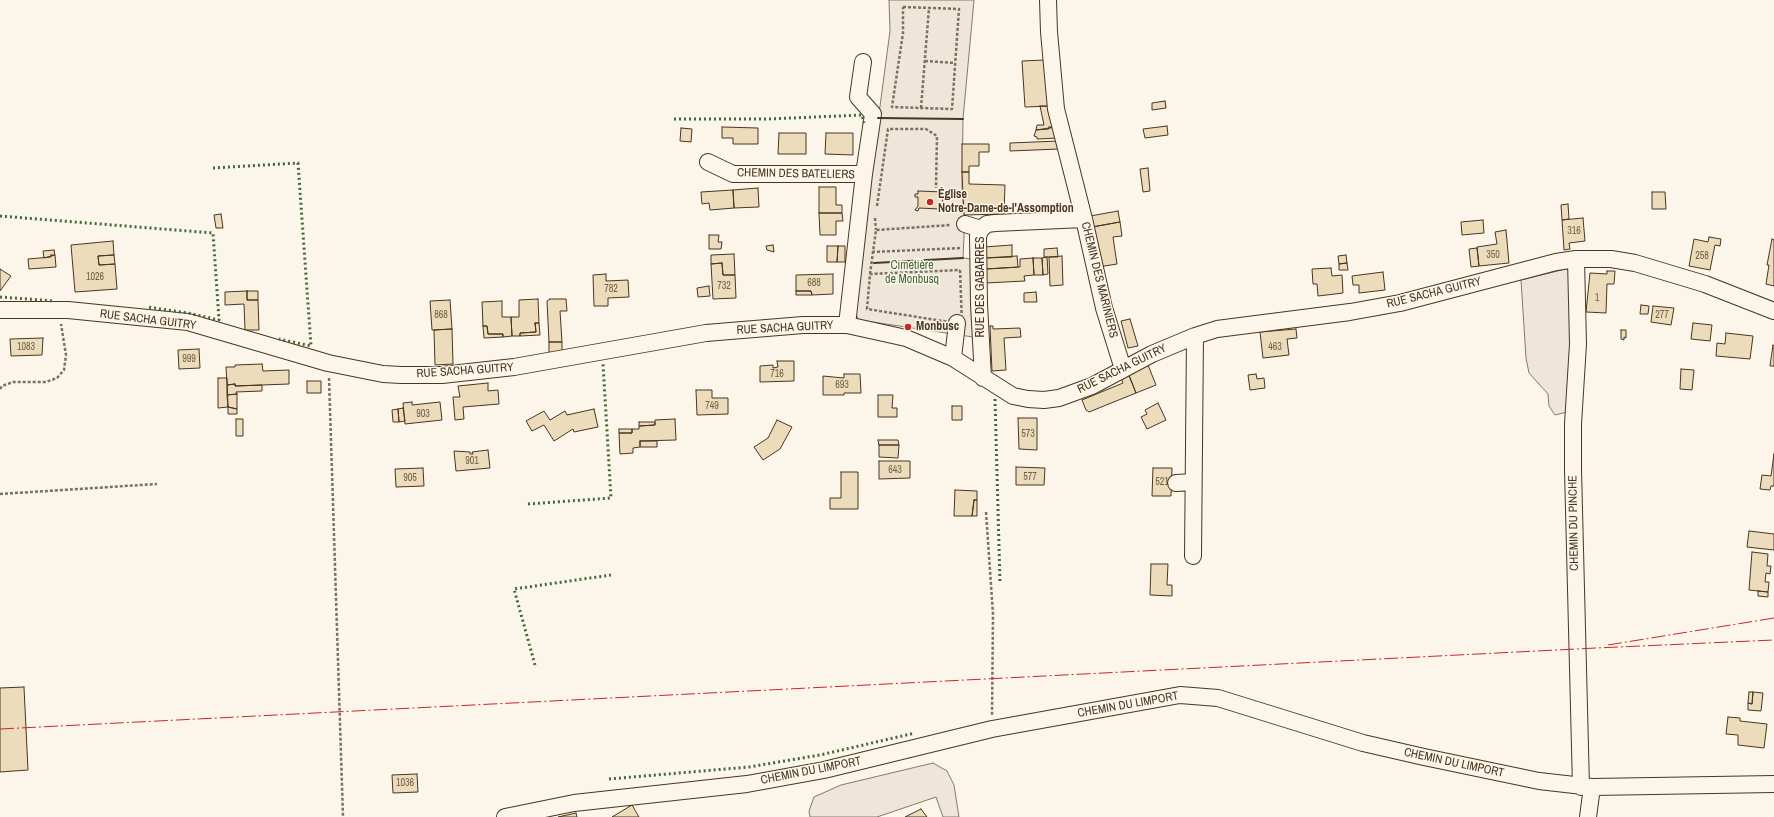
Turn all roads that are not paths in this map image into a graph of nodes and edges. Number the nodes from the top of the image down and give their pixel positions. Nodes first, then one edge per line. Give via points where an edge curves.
1 (1048, 0) edge
2 (863, 62) dead end
3 (708, 162) dead end
4 (864, 174) junction
5 (1084, 219) junction
6 (965, 224) road end
7 (981, 229) junction
8 (1576, 259) junction
9 (0, 310) edge
10 (1774, 311) edge
11 (957, 323) road end
12 (847, 325) junction
13 (1194, 336) junction
14 (953, 358) junction
15 (1123, 369) junction
16 (983, 378) junction
17 (1193, 482) junction
18 (1176, 483) dead end
19 (1192, 556) dead end
20 (1774, 784) edge
21 (1586, 787) junction
22 (505, 817) edge
23 (1588, 817) edge

1 - 5 street, CHEMIN DES MARINIERS via 1056,109
2 - 4 street, CHEMIN DES BATELIERS via 858,97 873,114
3 - 4 street, CHEMIN DES BATELIERS via 733,174
4 - 12 street, CHEMIN DES BATELIERS
5 - 7 street, RUE DES GABARRES via 995,223 987,224
5 - 15 street, CHEMIN DES MARINIERS via 1104,308
6 - 7 street
7 - 16 street, RUE DES GABARRES via 978,236
8 - 10 street, RUE SACHA GUITRY via 1611,259 1635,263 1705,284
8 - 13 street, RUE SACHA GUITRY via 1400,303 1217,329
8 - 21 street, CHEMIN DU PINCHE via 1578,344 1573,470
9 - 12 street, RUE SACHA GUITRY via 60,310 188,322 328,363 383,374 442,374 514,368 706,333 803,325
11 - 14 street
12 - 14 street, RUE SACHA GUITRY via 906,338
13 - 15 street, RUE SACHA GUITRY
13 - 17 street
14 - 16 street, RUE SACHA GUITRY
15 - 16 street, RUE SACHA GUITRY via 1092,386 1059,398 1044,400 1028,400 1013,396
17 - 18 street
17 - 19 street
20 - 21 street, CHEMIN DU LIMPORT
21 - 22 street, CHEMIN DU LIMPORT via 1424,757 1363,743 1218,698 1180,695 992,729 793,776 677,793 574,803
21 - 23 street, CHEMIN DU PINCHE

